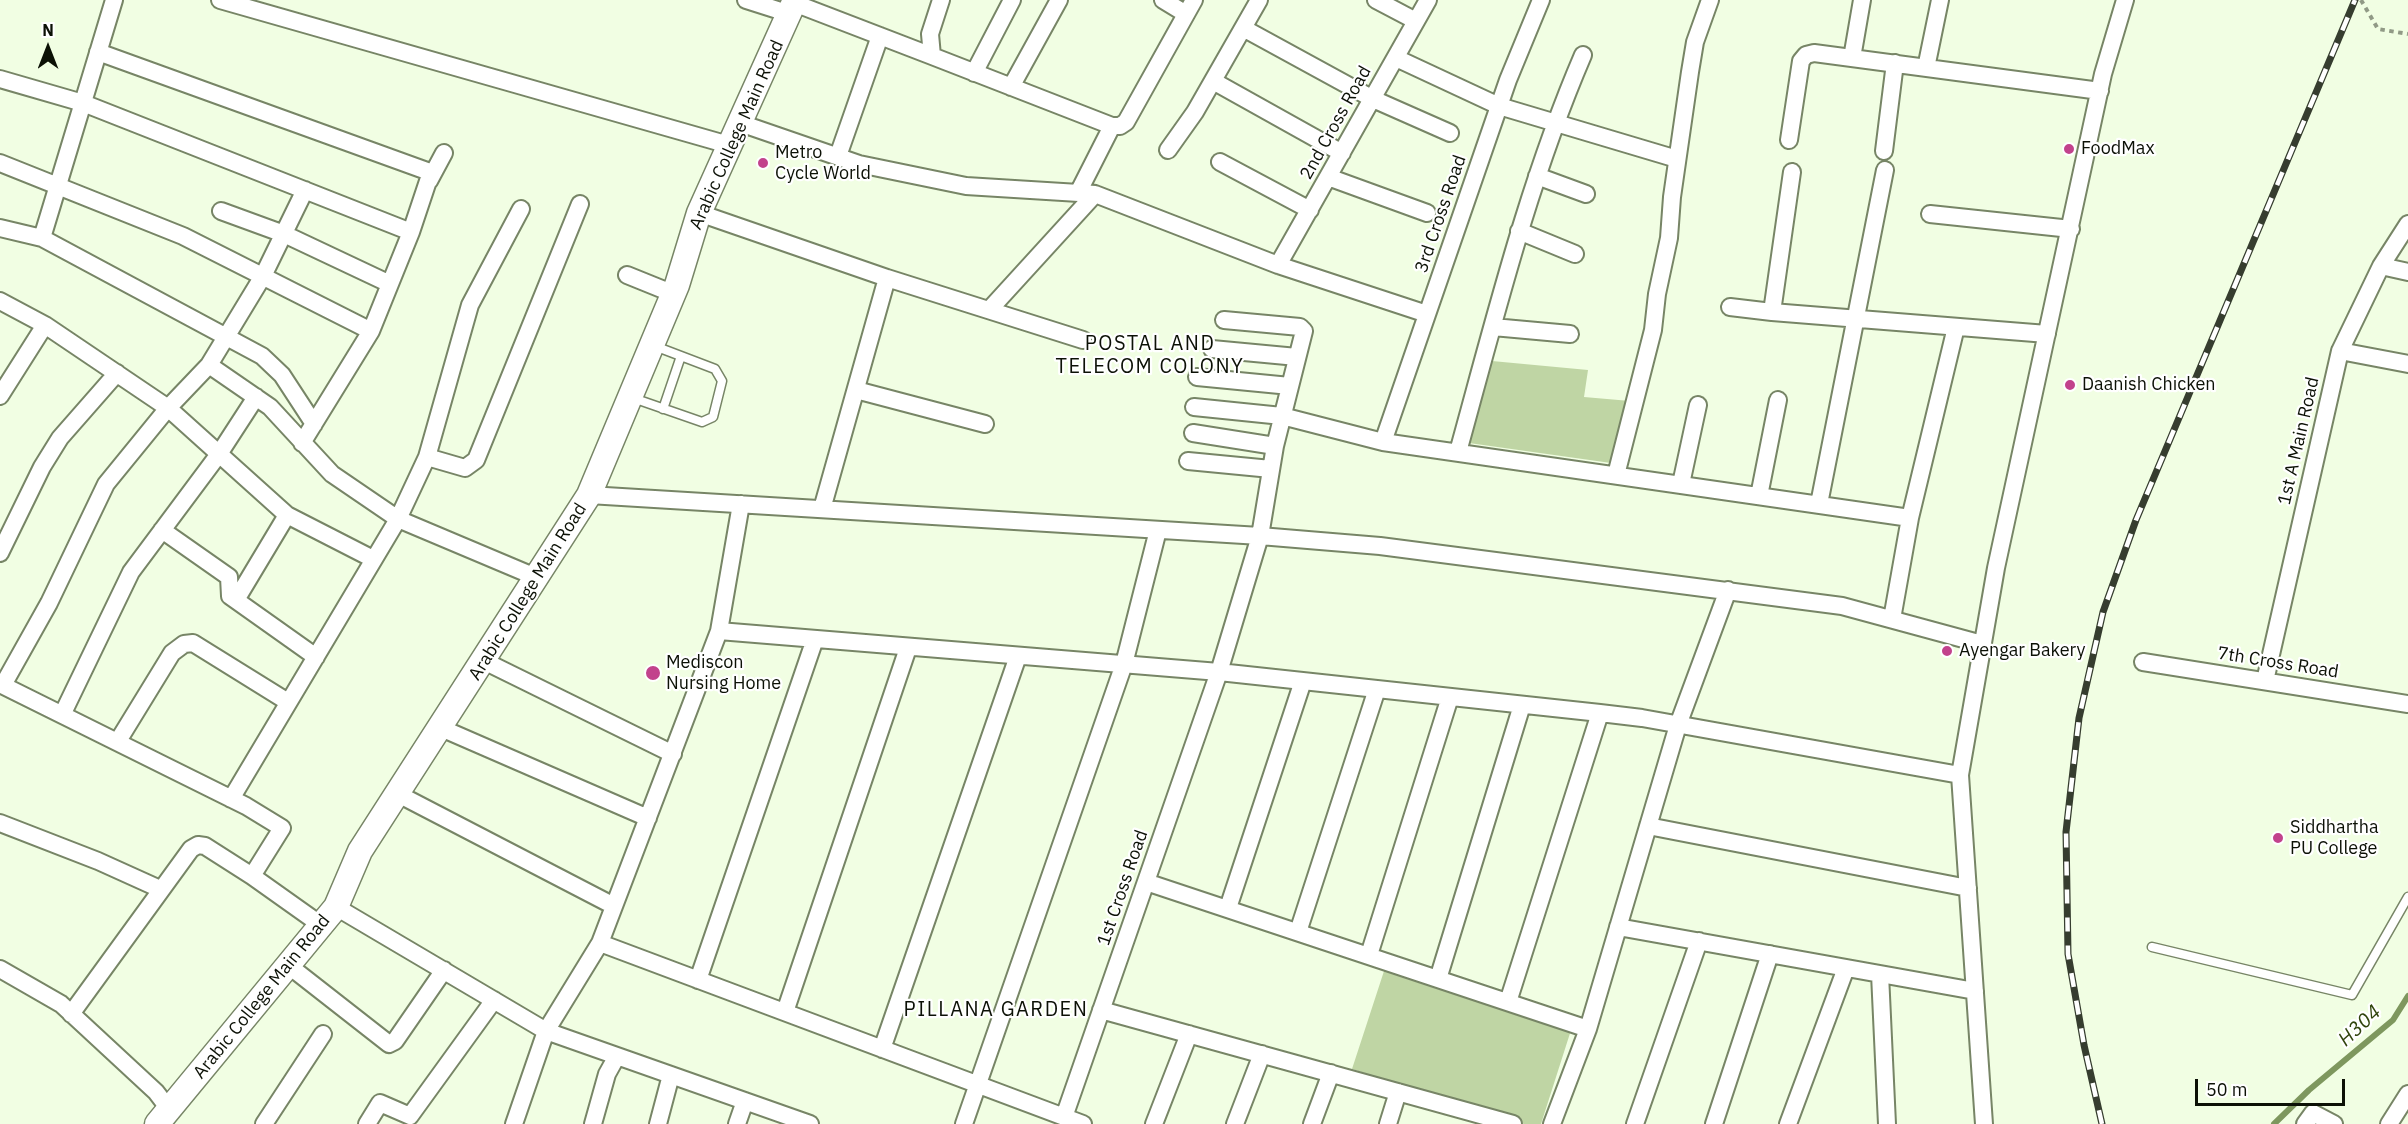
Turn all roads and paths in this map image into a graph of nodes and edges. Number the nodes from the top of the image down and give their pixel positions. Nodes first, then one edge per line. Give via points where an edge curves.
1 (114, 0) edge
2 (219, 0) edge
3 (746, 0) edge
4 (942, 0) edge
5 (1012, 0) edge
6 (1059, 0) edge
7 (1163, 0) edge
8 (1259, 0) edge
9 (1376, 0) edge
10 (1428, 0) edge
11 (1541, 0) edge
12 (1710, 0) edge
13 (1862, 0) edge
14 (1940, 0) edge
15 (2126, 0) edge
16 (2361, 0) edge
17 (793, 6) edge
18 (1190, 7) edge
19 (1416, 21) junction
20 (1243, 28) junction
21 (2408, 34) edge
22 (880, 36) junction
23 (98, 52) junction
24 (1583, 55) dead end
25 (932, 56) junction
26 (1396, 57) junction
27 (1852, 58) junction
28 (1895, 63) junction
29 (1926, 68) junction
30 (974, 73) junction
31 (0, 79) edge
32 (1213, 81) junction
33 (1011, 87) junction
34 (2100, 91) junction
35 (1373, 99) junction
36 (83, 103) junction
37 (1499, 106) junction
38 (1554, 122) junction
39 (740, 123) junction
40 (1112, 126) junction
41 (1450, 133) dead end
42 (1789, 140) dead end
43 (729, 145) junction
44 (1168, 150) dead end
45 (1884, 151) dead end
46 (444, 153) dead end
47 (1342, 153) junction
48 (838, 156) junction
49 (1677, 159) junction
50 (1220, 162) dead end
51 (0, 163) edge
52 (1885, 170) dead end
53 (1792, 172) dead end
54 (1537, 176) junction
55 (1328, 177) junction
56 (429, 181) junction
57 (59, 184) junction
58 (305, 190) junction
59 (1086, 194) junction
60 (1586, 194) dead end
61 (580, 204) dead end
62 (521, 209) dead end
63 (1310, 210) junction
64 (221, 211) dead end
65 (699, 213) junction
66 (1427, 213) dead end
67 (1930, 214) dead end
68 (2408, 224) edge
69 (0, 228) edge
70 (2071, 229) junction
71 (1519, 231) junction
72 (411, 232) junction
73 (284, 234) junction
74 (42, 238) junction
75 (1575, 254) dead end
76 (1278, 265) junction
77 (2381, 266) junction
78 (2408, 272) edge
79 (627, 275) dead end
80 (263, 276) junction
81 (887, 278) junction
82 (390, 284) junction
83 (674, 294) junction
84 (0, 301) edge
85 (1730, 308) dead end
86 (990, 309) junction
87 (1772, 312) junction
88 (1427, 314) junction
89 (1857, 319) junction
90 (1224, 320) dead end
91 (45, 325) junction
92 (1493, 327) junction
93 (1956, 327) junction
94 (371, 331) junction
95 (1570, 334) dead end
96 (2047, 334) junction
97 (226, 336) junction
98 (1083, 340) dead end
99 (652, 345) junction
100 (1212, 349) dead end
101 (2340, 351) junction
102 (681, 357) junction
103 (1297, 357) junction
104 (2408, 364) edge
105 (209, 365) junction
106 (117, 373) junction
107 (1197, 377) dead end
108 (1290, 386) junction
109 (856, 390) junction
110 (0, 396) edge
111 (256, 397) junction
112 (630, 398) junction
113 (1778, 400) dead end
114 (1698, 405) dead end
115 (1194, 407) dead end
116 (168, 408) junction
117 (663, 409) junction
118 (1282, 416) junction
119 (314, 424) junction
120 (985, 424) dead end
121 (1193, 433) dead end
122 (1383, 442) junction
123 (302, 443) junction
124 (1275, 446) junction
125 (1458, 452) junction
126 (219, 454) junction
127 (428, 457) junction
128 (1188, 461) dead end
129 (1271, 469) junction
130 (1616, 475) junction
131 (1681, 484) junction
132 (589, 495) junction
133 (1759, 496) junction
134 (741, 504) junction
135 (1819, 504) junction
136 (822, 509) junction
137 (287, 515) junction
138 (1910, 518) junction
139 (398, 519) junction
140 (162, 530) junction
141 (1158, 530) junction
142 (1260, 536) junction
143 (0, 553) edge
144 (373, 559) junction
145 (538, 578) junction
146 (1728, 591) junction
147 (236, 600) junction
148 (1892, 619) junction
149 (719, 631) junction
150 (815, 639) junction
151 (1982, 644) junction
152 (908, 648) junction
153 (1018, 656) junction
154 (316, 657) junction
155 (484, 661) junction
156 (2143, 662) dead end
157 (1124, 664) junction
158 (1219, 672) junction
159 (1303, 681) junction
160 (2265, 681) junction
161 (2, 685) edge
162 (1377, 689) junction
163 (1450, 697) junction
164 (288, 702) junction
165 (2408, 704) edge
166 (1522, 705) junction
167 (63, 713) junction
168 (1600, 713) junction
169 (1678, 725) junction
170 (441, 728) junction
171 (118, 741) junction
172 (673, 754) junction
173 (1960, 776) junction
174 (398, 794) junction
175 (231, 799) junction
176 (648, 818) junction
177 (0, 823) edge
178 (1648, 826) junction
179 (252, 876) junction
180 (1146, 882) junction
181 (1968, 888) junction
182 (160, 889) junction
183 (2408, 897) edge
184 (614, 906) junction
185 (1228, 908) junction
186 (329, 916) junction
187 (1618, 927) junction
188 (1298, 932) junction
189 (1699, 941) junction
190 (600, 944) junction
191 (2152, 947) dead end
192 (1770, 954) junction
193 (1369, 955) junction
194 (288, 965) junction
195 (1846, 968) junction
196 (0, 969) edge
197 (444, 970) junction
198 (1880, 974) junction
199 (1438, 979) junction
200 (698, 980) junction
201 (1975, 991) junction
202 (494, 1000) junction
203 (1508, 1002) junction
204 (1101, 1010) junction
205 (785, 1012) junction
206 (71, 1014) junction
207 (1588, 1029) junction
208 (546, 1031) junction
209 (323, 1034) dead end
210 (1189, 1034) junction
211 (882, 1048) junction
212 (1262, 1054) junction
213 (617, 1056) junction
214 (1331, 1073) junction
215 (671, 1075) junction
216 (979, 1085) junction
217 (1398, 1092) junction
218 (2408, 1094) edge
219 (745, 1101) junction
220 (1064, 1116) junction
221 (163, 1117) edge
222 (1468, 1118) edge
223 (264, 1124) edge
224 (367, 1124) edge
225 (514, 1124) edge
226 (593, 1124) edge
227 (658, 1124) edge
228 (738, 1124) edge
229 (810, 1124) edge
230 (964, 1124) edge
231 (1083, 1124) edge
232 (1154, 1124) edge
233 (1235, 1124) edge
234 (1312, 1124) edge
235 (1388, 1124) edge
236 (1513, 1124) edge
237 (1552, 1124) edge
238 (1635, 1124) edge
239 (1714, 1124) edge
240 (1788, 1124) edge
241 (1887, 1124) edge
242 (1984, 1124) edge
243 (2305, 1124) edge
244 (2334, 1124) edge
245 (2389, 1124) edge

1 - 23 street
2 - 43 street
3 - 17 street
4 - 25 street via 930,34
5 - 30 street
6 - 33 street
7 - 18 street
8 - 20 street
9 - 19 street
10 - 19 street, 2nd Cross Road
11 - 37 street, 3rd Cross Road
12 - 49 street via 1695,42
13 - 27 street
14 - 29 street
15 - 34 street
16 - 21 path via 2378,29
17 - 22 street
17 - 39 main road, Arabic College Main Road
18 - 40 street via 1126,122
19 - 26 street, 2nd Cross Road
20 - 32 street
20 - 35 street
22 - 25 street
22 - 48 street
23 - 36 street
23 - 56 street via 427,171
24 - 38 street
25 - 30 street
26 - 35 street, 2nd Cross Road
26 - 37 street
27 - 28 street
27 - 42 street via 1806,55 1801,62
28 - 29 street
28 - 45 street
29 - 34 street
30 - 33 street
31 - 36 street
32 - 44 street
32 - 47 street
33 - 40 street
34 - 70 street
35 - 41 street
35 - 47 street, 2nd Cross Road
36 - 57 street
36 - 58 street
37 - 38 street
37 - 88 street, 3rd Cross Road
38 - 49 street
38 - 54 street
39 - 43 main road, Arabic College Main Road
39 - 48 street
40 - 59 street
43 - 65 main road, Arabic College Main Road
46 - 56 street
47 - 55 street, 2nd Cross Road
48 - 59 street via 966,186
49 - 130 street via 1669,238 1653,330
50 - 63 street
51 - 57 street
52 - 89 street
53 - 87 street
54 - 60 street
54 - 71 street
55 - 63 street, 2nd Cross Road
55 - 66 street
56 - 72 street
57 - 74 street
57 - 80 street via 183,236
58 - 72 street
58 - 73 street
59 - 76 street
59 - 86 street
61 - 127 street via 476,460 465,468
62 - 127 street via 470,305
63 - 76 street, 2nd Cross Road
64 - 73 street
65 - 81 street
65 - 83 main road, Arabic College Main Road
67 - 70 street
68 - 77 street, 1st A Main Road
69 - 74 street
70 - 96 street
71 - 75 street
71 - 92 street
72 - 82 street
73 - 80 street
73 - 82 street
74 - 97 street
76 - 88 street
77 - 78 street
77 - 101 street, 1st A Main Road
79 - 83 street
80 - 94 street
80 - 97 street
81 - 86 street
81 - 109 street
82 - 94 street
83 - 99 main road, Arabic College Main Road
84 - 91 street
85 - 87 street
86 - 98 street
87 - 89 street
88 - 122 street, 3rd Cross Road
89 - 93 street
89 - 135 street
90 - 103 street, 1st Cross Road via 1300,327 1304,331
91 - 106 street
91 - 110 street
92 - 95 street
92 - 125 street
93 - 96 street
93 - 138 street
94 - 119 street
96 - 151 street
97 - 105 street
97 - 119 street via 262,356 282,375
99 - 102 lane
99 - 112 main road, Arabic College Main Road
100 - 103 street
101 - 104 street
101 - 160 street, 1st A Main Road
102 - 117 lane
102 - 117 lane via 715,369 722,381 713,417 702,422
103 - 108 street, 1st Cross Road
105 - 111 street
105 - 116 street
106 - 116 street
106 - 143 street via 60,438
107 - 108 street
108 - 118 street, 1st Cross Road
109 - 120 street
109 - 136 street
111 - 123 street
111 - 126 street
112 - 117 lane
112 - 132 main road, Arabic College Main Road
113 - 133 street
114 - 131 street
115 - 118 street
116 - 126 street
116 - 161 street via 106,484 49,603
118 - 122 street
118 - 124 street, 1st Cross Road
119 - 123 street
121 - 124 street
122 - 125 street
123 - 139 street via 332,474
124 - 129 street, 1st Cross Road
125 - 130 street
126 - 137 street
126 - 140 street
127 - 139 street
128 - 129 street
129 - 142 street, 1st Cross Road
130 - 131 street
131 - 133 street
132 - 134 street
132 - 145 main road, Arabic College Main Road
133 - 135 street
134 - 136 street
134 - 149 street
135 - 138 street
136 - 141 street
137 - 144 street
137 - 147 street
138 - 148 street
139 - 144 street
139 - 145 street
140 - 147 street via 229,577 229,592
140 - 167 street via 131,572
141 - 142 street
141 - 157 street
142 - 146 street via 1380,546
142 - 158 street, 1st Cross Road
144 - 154 street
145 - 155 main road, Arabic College Main Road
146 - 148 street via 1842,606
146 - 169 street
147 - 154 street
148 - 151 street
149 - 150 street
149 - 172 street
150 - 152 street
150 - 200 street
151 - 173 street
152 - 153 street
152 - 205 street
153 - 157 street
153 - 211 street
154 - 164 street
155 - 170 main road, Arabic College Main Road
155 - 172 street
156 - 160 street, 7th Cross Road
157 - 158 street
157 - 216 street
158 - 159 street
158 - 180 street, 1st Cross Road
159 - 162 street
159 - 185 street
160 - 165 street, 7th Cross Road
161 - 167 street
162 - 163 street
162 - 188 street
163 - 166 street
163 - 193 street
164 - 171 street via 193,643 184,644 172,653
164 - 175 street
166 - 168 street
166 - 199 street
167 - 171 street
168 - 169 street
168 - 203 street
169 - 173 street
169 - 178 street
170 - 174 main road, Arabic College Main Road
170 - 176 street
171 - 175 street
172 - 176 street
173 - 181 street
174 - 184 street
174 - 186 main road, Arabic College Main Road via 360,851
175 - 179 street via 282,828
176 - 184 street
177 - 182 street
178 - 181 street
178 - 187 street
179 - 182 street via 198,845
179 - 186 street
180 - 185 street
180 - 204 street, 1st Cross Road
181 - 201 street
182 - 206 street
183 - 191 lane via 2352,995
184 - 190 street
185 - 188 street
186 - 194 main road, Arabic College Main Road
186 - 197 street
187 - 189 street
187 - 207 street
188 - 193 street
189 - 192 street
189 - 238 street
190 - 200 street
190 - 208 street
192 - 195 street
192 - 239 street
193 - 199 street
194 - 197 street via 389,1044 395,1041
194 - 221 main road, Arabic College Main Road
195 - 198 street
195 - 240 street
196 - 206 street
197 - 202 street
198 - 201 street
198 - 241 street
199 - 203 street
200 - 205 street
201 - 242 street
202 - 208 street
202 - 224 street via 410,1116 380,1103
203 - 207 street
204 - 210 street
204 - 220 street, 1st Cross Road
205 - 211 street
206 - 221 street via 156,1092
207 - 237 street
208 - 213 street
208 - 225 street
209 - 223 street
210 - 212 street
210 - 232 street
211 - 216 street
212 - 214 street
212 - 233 street
213 - 215 street
213 - 226 street via 607,1074
214 - 217 street
214 - 234 street
215 - 219 street
215 - 227 street
216 - 220 street
216 - 230 street
217 - 222 street
217 - 235 street
218 - 245 street
219 - 228 street
219 - 229 street
220 - 231 street
222 - 236 street
243 - 244 street via 2313,1113

